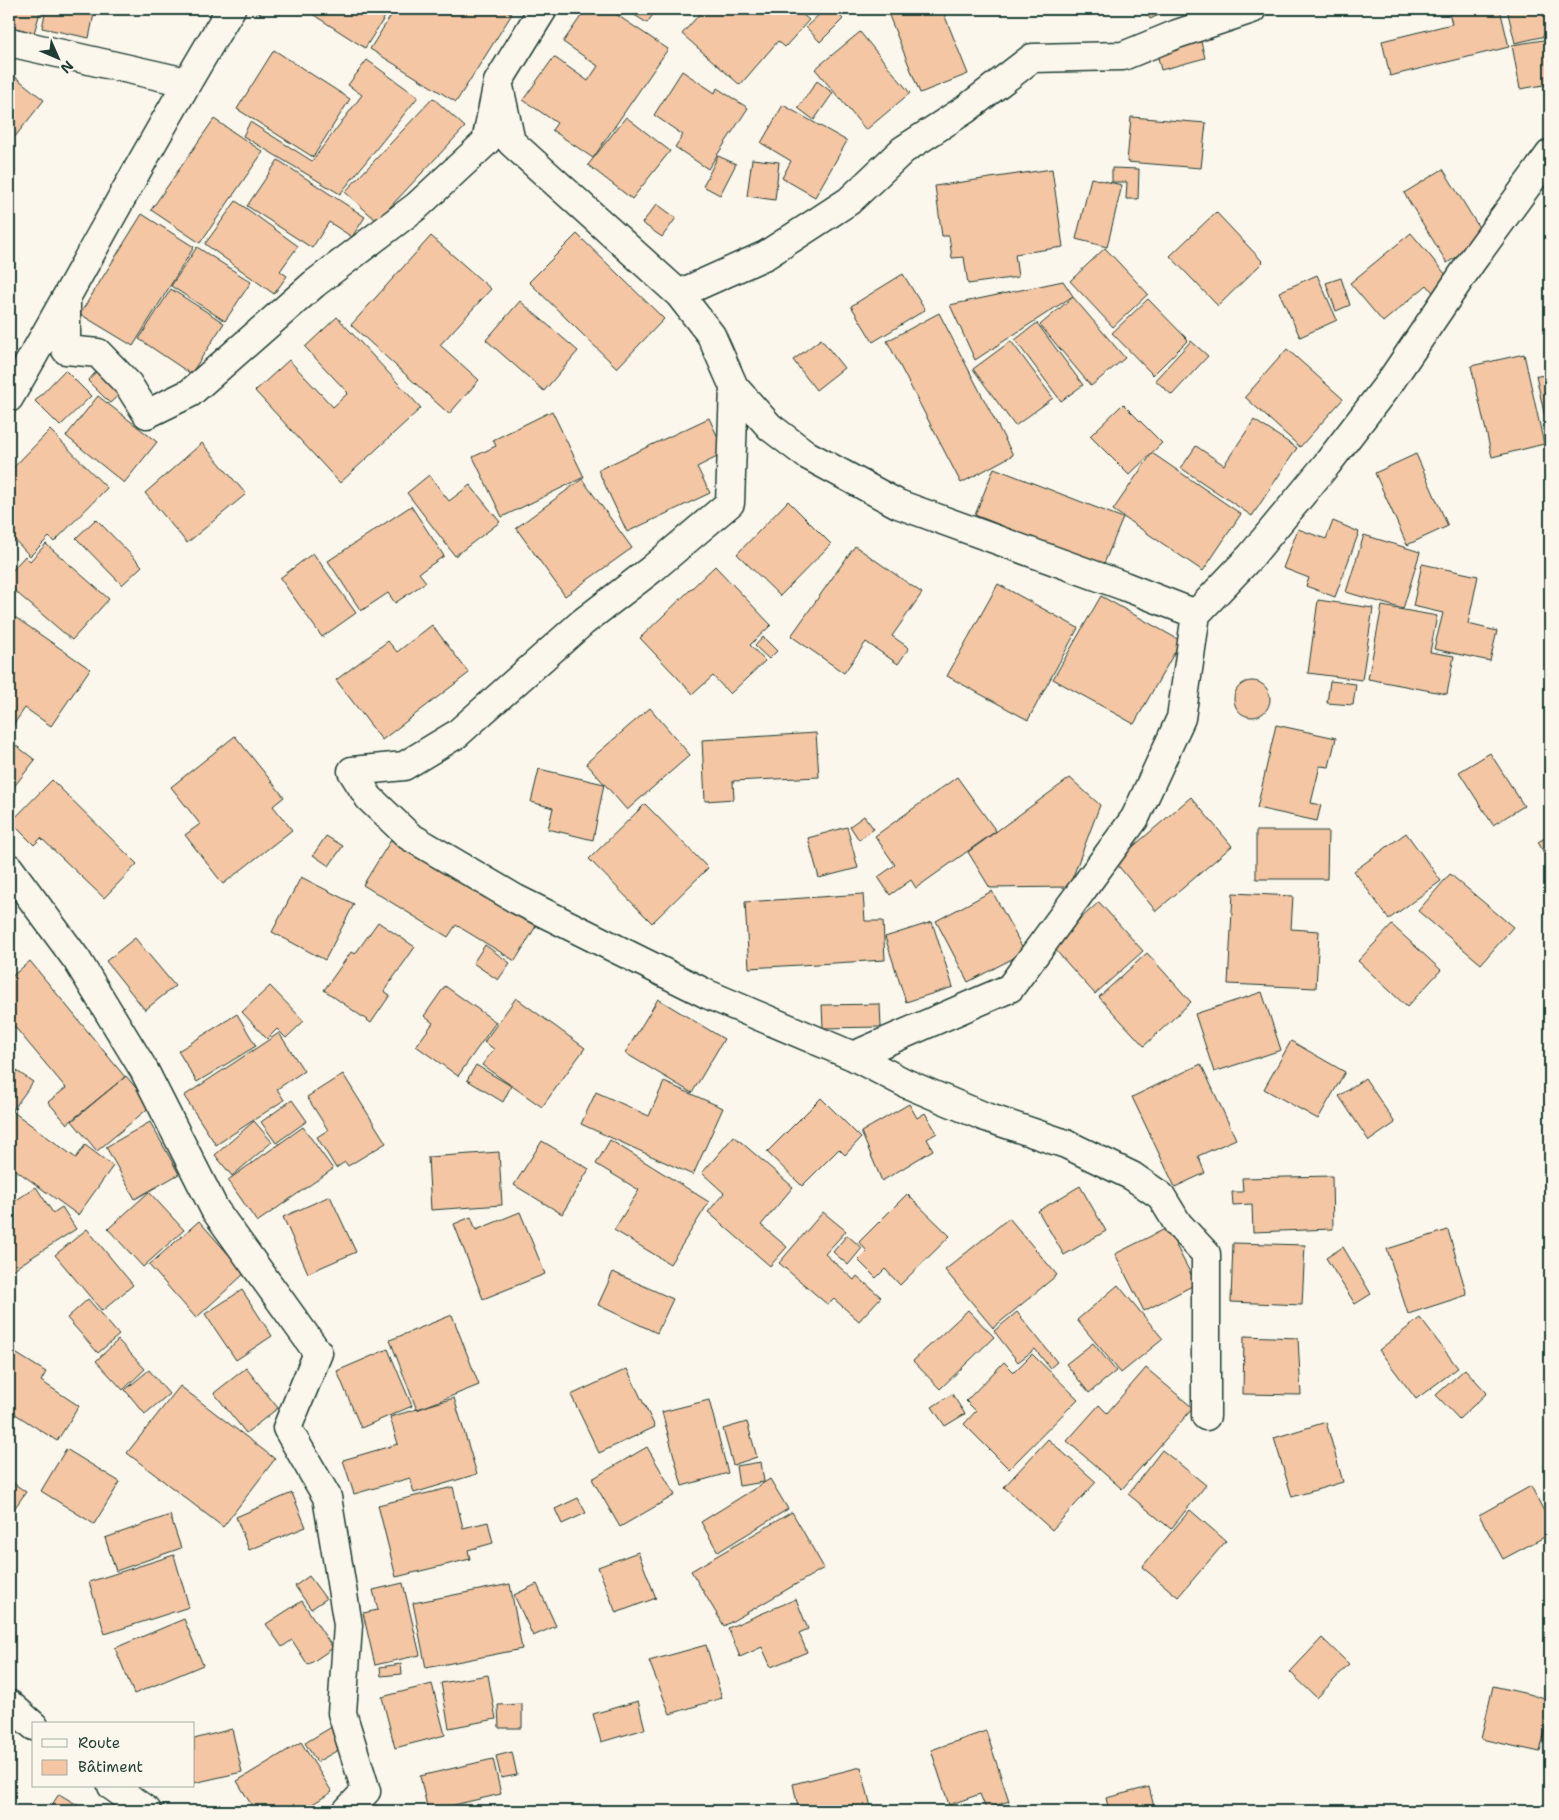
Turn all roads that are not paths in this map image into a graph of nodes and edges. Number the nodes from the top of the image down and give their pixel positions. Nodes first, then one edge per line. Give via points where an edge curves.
1 (231, 9) edge
2 (543, 9) edge
3 (1252, 9) edge
4 (9, 42) edge
5 (186, 82) junction
6 (498, 82) junction
7 (1550, 154) edge
8 (680, 294) junction
9 (66, 299) junction
10 (734, 386) junction
11 (9, 398) edge
12 (1196, 614) junction
13 (9, 868) edge
14 (853, 1056) junction
15 (1206, 1416) dead end
16 (9, 1704) edge
17 (32, 1724) edge
18 (115, 1788) edge
19 (147, 1811) edge
20 (347, 1811) edge

1 - 5 street
2 - 6 street
3 - 8 street via 1123,56 1032,58 966,109 903,150 849,201 766,255
4 - 5 street
5 - 9 street
6 - 8 street via 510,142
6 - 9 street via 486,142 417,206 314,284 190,393 147,414 128,384 98,353 66,350
7 - 12 street via 1327,464 1251,556
8 - 10 street via 711,335
9 - 11 street
10 - 12 street via 770,427 807,455 898,504
10 - 14 street via 730,503 652,569 582,622 457,734 404,766 352,771 369,798 409,836 516,899 706,994
12 - 14 street via 1181,718 1135,818 1010,988
13 - 20 street via 77,960 144,1070 215,1210 318,1353 287,1428 327,1497 348,1625 342,1713 366,1791
14 - 15 street via 904,1083 983,1116 1066,1144 1132,1176 1161,1196 1178,1224 1206,1254
16 - 17 street
18 - 19 street

